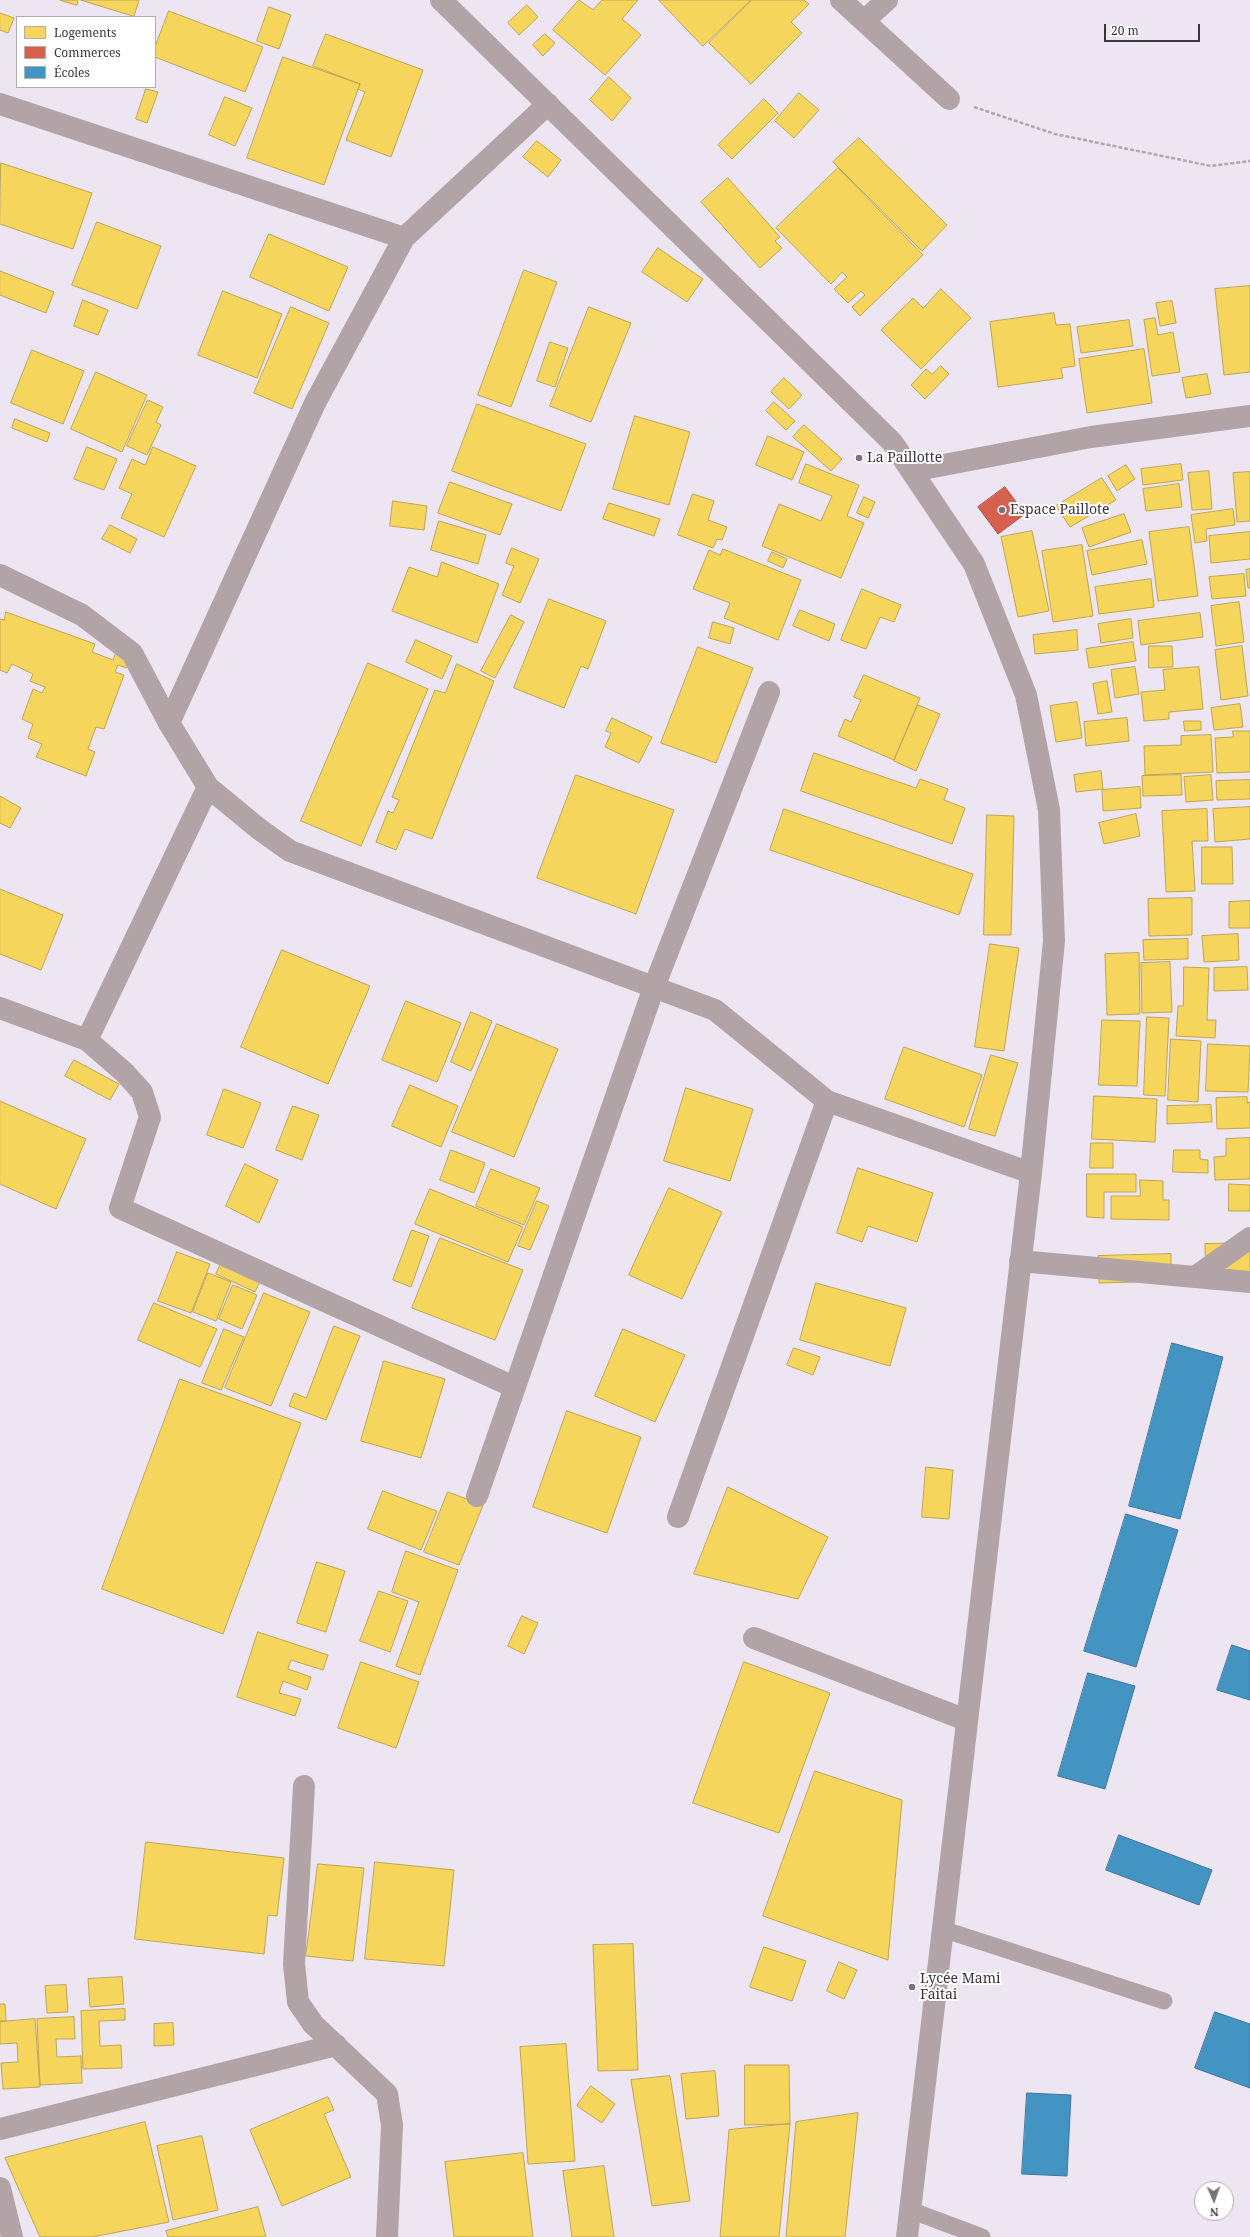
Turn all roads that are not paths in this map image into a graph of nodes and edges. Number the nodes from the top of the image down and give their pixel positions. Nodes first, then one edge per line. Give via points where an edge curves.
1 (442, 0) edge
2 (841, 0) edge
3 (887, 0) edge
4 (864, 22) junction
5 (949, 99) road end
6 (0, 104) edge
7 (548, 104) junction
8 (404, 238) junction
9 (1250, 416) edge
10 (912, 471) junction
11 (0, 575) edge
12 (769, 692) dead end
13 (170, 723) junction
14 (208, 787) junction
15 (654, 987) junction
16 (0, 1008) edge
17 (87, 1040) junction
18 (827, 1101) junction
19 (1031, 1173) junction
20 (1250, 1238) edge
21 (1020, 1261) junction
22 (1195, 1277) junction
23 (1250, 1282) edge
24 (514, 1387) junction
25 (477, 1496) dead end
26 (678, 1517) dead end
27 (754, 1638) dead end
28 (966, 1720) junction
29 (304, 1786) dead end
30 (942, 1928) junction
31 (1164, 2001) dead end
32 (336, 2045) junction
33 (0, 2129) edge
34 (0, 2188) edge
35 (910, 2210) junction
36 (12, 2237) edge
37 (387, 2237) edge
38 (907, 2237) edge
39 (982, 2237) edge

1 - 7 street
2 - 4 street
3 - 4 street
4 - 5 street
6 - 8 street
7 - 8 street
7 - 10 street via 892,442
8 - 13 street via 315,403
9 - 10 street via 1091,437
10 - 19 street via 974,564 1026,696 1049,810 1054,941
11 - 13 street via 82,615 132,653
12 - 15 street
13 - 14 street
14 - 15 street via 290,851
14 - 17 street
15 - 18 street via 715,1010
15 - 24 street
16 - 17 street
17 - 24 street via 125,1073 142,1092 150,1117 120,1208
18 - 19 street
18 - 26 street
19 - 21 street
20 - 22 street
21 - 22 street
21 - 28 street
22 - 23 street
24 - 25 street
27 - 28 street
28 - 30 street
29 - 32 street via 294,1964 298,2002 313,2024
30 - 31 lane
30 - 35 street
32 - 33 street
32 - 37 street via 387,2094 392,2125
34 - 36 street
35 - 38 street
35 - 39 lane

